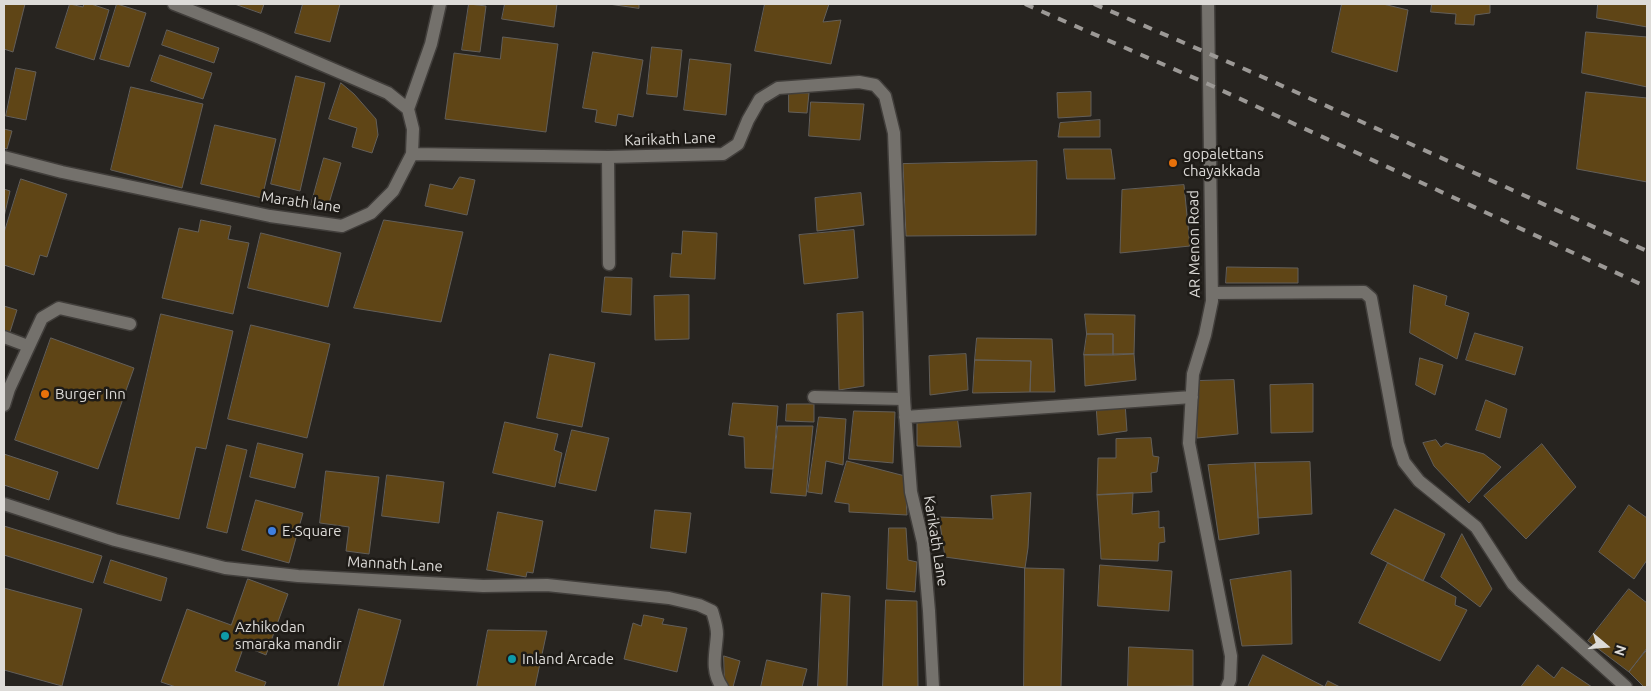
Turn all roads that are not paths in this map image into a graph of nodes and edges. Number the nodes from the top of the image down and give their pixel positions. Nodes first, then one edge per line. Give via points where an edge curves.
1 (174, 4) edge
2 (440, 4) edge
3 (1208, 4) edge
4 (408, 109) junction
5 (412, 154) junction
6 (4, 157) edge
7 (608, 157) junction
8 (609, 264) dead end
9 (1212, 293) junction
10 (130, 324) dead end
11 (4, 337) edge
12 (28, 346) junction
13 (814, 397) dead end
14 (1192, 397) junction
15 (904, 399) junction
16 (4, 405) edge
17 (905, 417) junction
18 (4, 504) edge
19 (722, 687) edge
20 (933, 687) edge
21 (1227, 687) edge
22 (1626, 687) edge

1 - 4 street via 388,93
2 - 4 street via 431,44
3 - 9 street, AR Menon Road
4 - 5 street, Marath lane via 413,129
5 - 6 street, Marath lane via 393,191 371,213 342,226 270,216
5 - 7 street, Karikath Lane
7 - 8 street
7 - 15 street, Karikath Lane via 723,154 738,144 760,99 778,88 859,82 875,85 885,96 894,133
9 - 14 street, AR Menon Road via 1205,335 1193,374
9 - 22 street via 1364,292 1371,298 1404,462 1419,481 1476,527 1513,584
10 - 12 street via 58,308 42,318
11 - 12 street
12 - 16 street
13 - 15 street
14 - 17 street
14 - 21 street, AR Menon Road via 1189,443 1231,656
15 - 17 street, Karikath Lane
17 - 20 street, Karikath Lane via 911,492 923,542
18 - 19 street, Mannath Lane via 115,540 225,568 298,576 484,586 547,585 699,604 712,611 717,631 714,666

